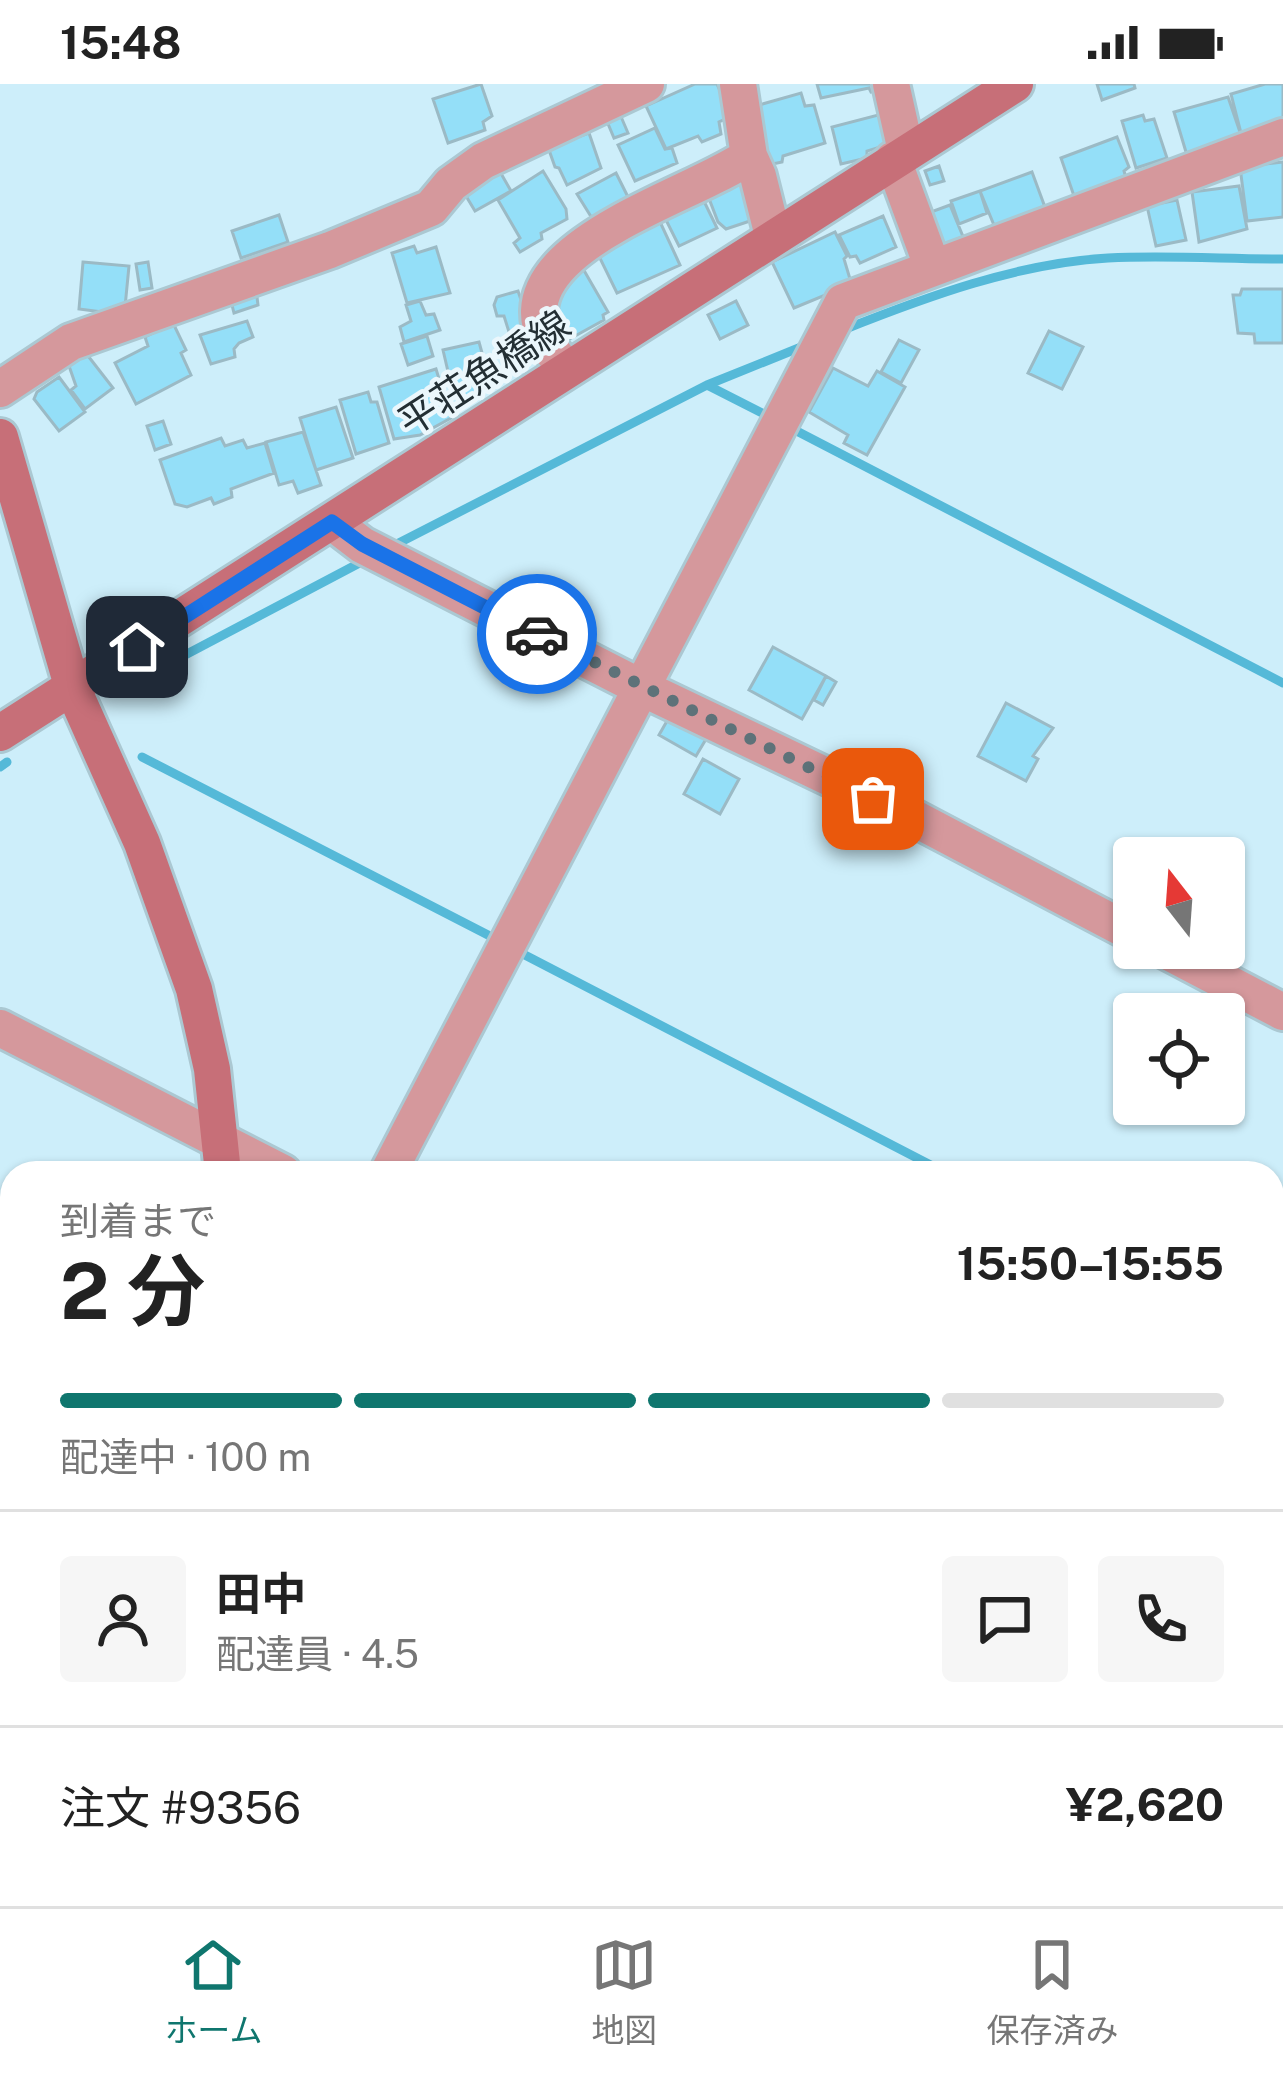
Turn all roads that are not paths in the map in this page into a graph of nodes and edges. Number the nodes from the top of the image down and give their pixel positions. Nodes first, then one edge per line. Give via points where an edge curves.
1 (646, 84) edge
2 (739, 84) edge
3 (891, 84) edge
4 (1015, 84) edge
5 (1283, 137) edge
6 (749, 156) junction
7 (899, 156) junction
8 (773, 236) junction
9 (932, 266) junction
10 (567, 369) junction
11 (0, 389) edge
12 (0, 436) edge
13 (332, 522) junction
14 (640, 687) junction
15 (76, 696) junction
16 (0, 733) edge
17 (1113, 923) edge
18 (1201, 969) edge
19 (1283, 1012) edge
20 (0, 1028) edge
21 (223, 1157) edge
22 (394, 1161) edge

1 - 11 street via 483,161 430,208 71,342
2 - 6 street
3 - 7 street
4 - 7 main road, 平荘魚橋線
5 - 9 street
6 - 8 street
6 - 10 street via 615,224 561,266 542,295 541,321 550,352
7 - 8 main road, 平荘魚橋線
7 - 9 street
8 - 10 main road, 平荘魚橋線
9 - 14 street via 843,302
10 - 13 main road, 平荘魚橋線
12 - 15 main road
13 - 14 street
13 - 15 main road, 平荘魚橋線
14 - 17 street
14 - 22 street
15 - 16 main road, 平荘魚橋線
15 - 21 main road via 171,915 194,989
18 - 19 street
20 - 21 street

